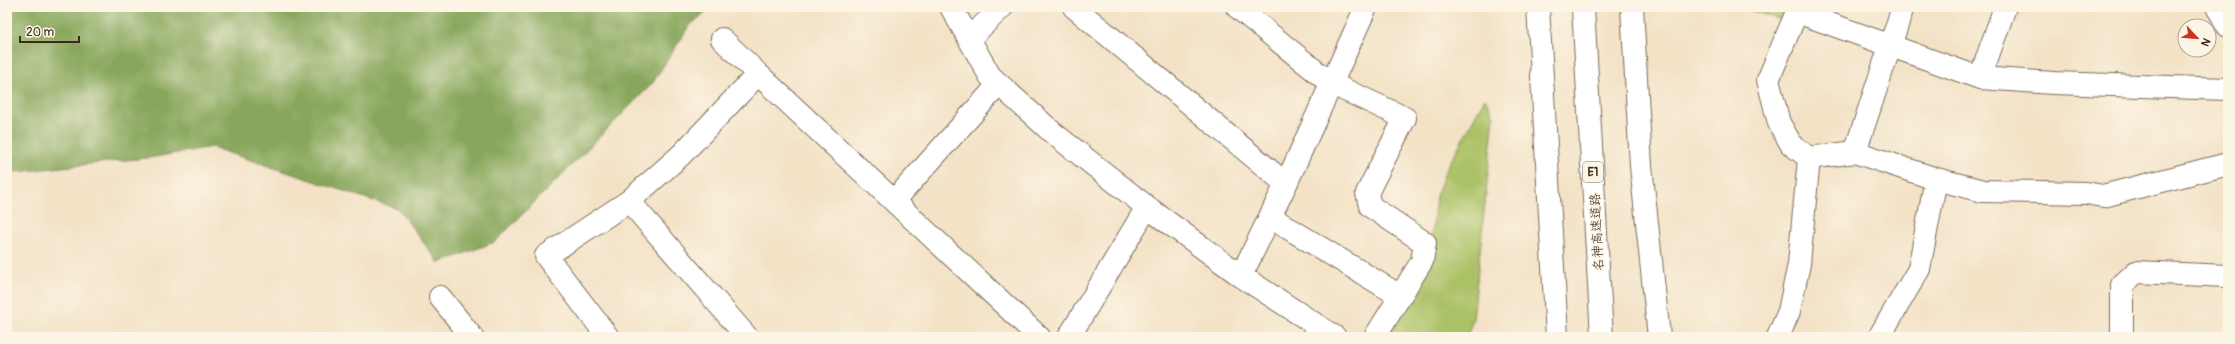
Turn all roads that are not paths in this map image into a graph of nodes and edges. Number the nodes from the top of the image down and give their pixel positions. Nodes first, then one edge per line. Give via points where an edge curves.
1 (951, 7) edge
2 (1002, 7) edge
3 (1074, 7) edge
4 (1237, 7) edge
5 (1366, 7) edge
6 (1538, 7) edge
7 (1583, 7) edge
8 (1632, 7) edge
9 (1904, 7) edge
10 (2005, 7) edge
11 (2217, 7) edge
12 (1798, 10) edge
13 (2228, 26) edge
14 (722, 39) dead end
15 (970, 39) junction
16 (1889, 45) junction
17 (758, 74) junction
18 (1980, 78) junction
19 (1330, 83) junction
20 (999, 84) junction
21 (2228, 89) edge
22 (1855, 152) junction
23 (1809, 158) junction
24 (2228, 164) edge
25 (1936, 179) junction
26 (1286, 184) junction
27 (628, 201) junction
28 (894, 201) junction
29 (1147, 207) junction
30 (1270, 218) junction
31 (1241, 276) junction
32 (2228, 276) edge
33 (1400, 296) junction
34 (440, 297) dead end
35 (472, 337) edge
36 (608, 337) edge
37 (747, 337) edge
38 (1039, 337) edge
39 (1069, 337) edge
40 (1335, 337) edge
41 (1375, 337) edge
42 (1557, 337) edge
43 (1602, 337) edge
44 (1658, 337) edge
45 (1778, 337) edge
46 (1879, 337) edge
47 (2122, 337) edge

1 - 15 main road
2 - 15 main road
3 - 26 main road
4 - 19 main road
5 - 19 main road
6 - 42 main road
7 - 43 main road, 名神高速道路 / E1
8 - 44 main road via 1641,166
9 - 16 main road
10 - 18 main road
11 - 13 main road
12 - 16 main road
12 - 23 main road via 1768,80 1779,123 1791,144
14 - 17 main road
15 - 20 main road via 990,76
16 - 18 main road
16 - 22 main road
17 - 27 main road via 680,155
17 - 28 main road
18 - 21 main road
19 - 26 main road
19 - 33 main road via 1405,118 1367,193 1370,206 1425,243 1422,260
20 - 28 main road
20 - 29 main road via 1053,134
22 - 23 main road
22 - 25 main road
23 - 45 main road via 1799,264 1789,311
24 - 25 main road via 2103,196 2071,192 1983,190
25 - 46 main road via 1919,269
26 - 30 main road
27 - 36 main road via 546,256
27 - 37 main road
28 - 38 main road
29 - 31 main road
29 - 39 main road
30 - 31 main road
30 - 33 main road
31 - 40 main road
32 - 47 main road via 2136,272 2122,285
33 - 41 main road
34 - 35 main road

